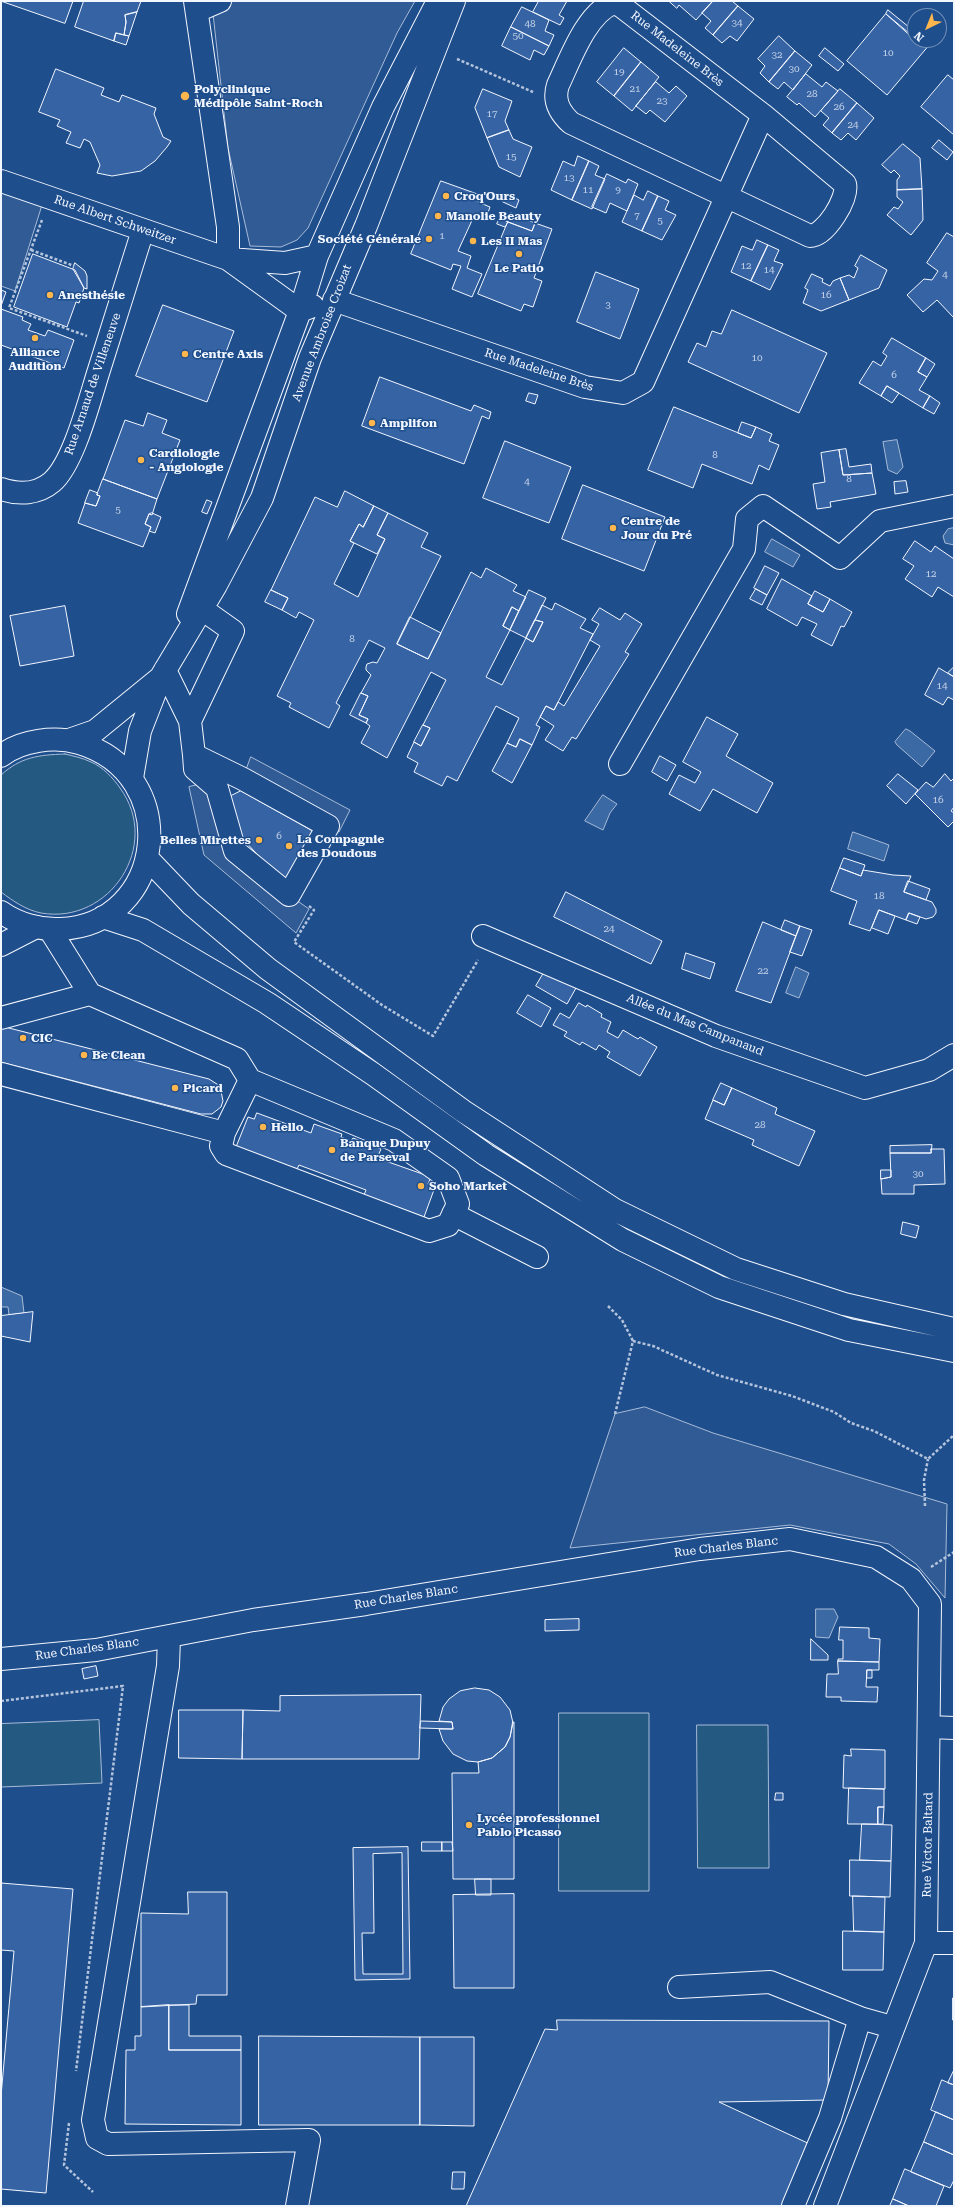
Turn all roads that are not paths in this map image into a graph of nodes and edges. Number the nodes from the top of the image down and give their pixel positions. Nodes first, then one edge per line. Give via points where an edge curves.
1 (220, 1) edge
2 (438, 1) edge
3 (454, 1) edge
4 (196, 6) edge
5 (763, 115) junction
6 (1, 181) edge
7 (726, 197) junction
8 (143, 230) junction
9 (317, 256) junction
10 (228, 259) junction
11 (334, 300) junction
12 (300, 311) junction
13 (1, 489) edge
14 (954, 506) edge
15 (202, 608) junction
16 (166, 668) junction
17 (190, 721) junction
18 (69, 740) junction
19 (3, 753) edge
20 (194, 755) junction
21 (620, 764) dead end
22 (132, 778) junction
23 (148, 858) junction
24 (1, 912) edge
25 (103, 917) junction
26 (43, 929) junction
27 (487, 937) road end
28 (1, 945) edge
29 (90, 994) junction
30 (1, 1018) edge
31 (954, 1056) edge
32 (1, 1074) edge
33 (250, 1080) junction
34 (224, 1133) junction
35 (453, 1214) junction
36 (537, 1257) dead end
37 (954, 1330) edge
38 (954, 1351) edge
39 (812, 1544) joint
40 (169, 1637) junction
41 (1, 1659) edge
42 (930, 1727) junction
43 (954, 1728) edge
44 (926, 1943) junction
45 (954, 1944) edge
46 (679, 1987) dead end
47 (860, 2018) junction
48 (892, 2027) junction
49 (297, 2206) edge
50 (793, 2206) edge
51 (825, 2206) edge

1 - 4 street
2 - 9 street, Avenue Ambroise Croizat via 383,107
3 - 11 street, Avenue Ambroise Croizat via 366,226
4 - 10 street via 228,227
5 - 7 street, Rue Madeleine Brès
5 - 7 street, Rue Madeleine Brès via 845,184 847,191 844,198 823,231 816,236 810,236
5 - 7 street, Rue Madeleine Brès via 621,6 613,3 605,6 590,22 558,85 555,94 557,102 571,123
6 - 8 street, Rue Albert Schweitzer
7 - 11 street, Rue Madeleine Brès via 643,382 623,393 585,387
8 - 10 street, Rue Albert Schweitzer
8 - 13 street, Rue Arnaud de Villeneuve via 83,419 65,465 53,481 36,492 9,492
9 - 10 street, Rue Albert Schweitzer via 285,263
9 - 11 street
9 - 12 street, Avenue Ambroise Croizat
10 - 12 street, Rue Albert Schweitzer
11 - 12 street
11 - 15 street, Avenue Ambroise Croizat via 310,358 262,498
12 - 16 street, Avenue Ambroise Croizat
14 - 21 street via 880,521 840,558 762,506 748,520 744,549
15 - 16 street, Avenue Ambroise Croizat
15 - 17 street via 233,631
16 - 17 street
16 - 18 street, Avenue Ambroise Croizat via 95,731
16 - 22 street, Avenue Ambroise Croizat via 140,732
17 - 20 street
18 - 19 street via 36,741
18 - 22 street via 93,747 114,760
20 - 20 street via 195,769 217,788 235,850 289,895 328,826
22 - 23 street via 145,803 148,817
23 - 25 street via 138,881 123,901
23 - 37 street via 191,904 268,969 463,1111 615,1210 736,1269 844,1304
24 - 26 street via 10,918
25 - 26 street via 69,929
25 - 38 street via 143,930 266,1003 373,1074 486,1155 623,1240 719,1287 849,1330
26 - 28 street
26 - 29 street
27 - 31 street, Allée du Mas Campanaud via 716,1036 865,1088 929,1070
29 - 30 street
29 - 33 street via 237,1059
32 - 34 street
33 - 34 street
33 - 35 street via 394,1140 448,1178 458,1204
34 - 35 street via 221,1146 226,1154 429,1231 448,1225
35 - 36 street
39 - 40 street, Rue Charles Blanc via 790,1540 700,1549 253,1620
39 - 42 street, Rue Victor Baltard via 876,1557 911,1579 930,1604
40 - 41 street, Rue Charles Blanc via 96,1650
40 - 49 street via 168,1666 93,2120 97,2138 108,2144 309,2140
42 - 43 street
42 - 44 street, Rue Victor Baltard
44 - 45 street
44 - 48 street, Rue Victor Baltard
46 - 47 street via 770,1982
47 - 48 street
47 - 50 street via 830,2118
48 - 51 street, Rue Victor Baltard via 858,2125

